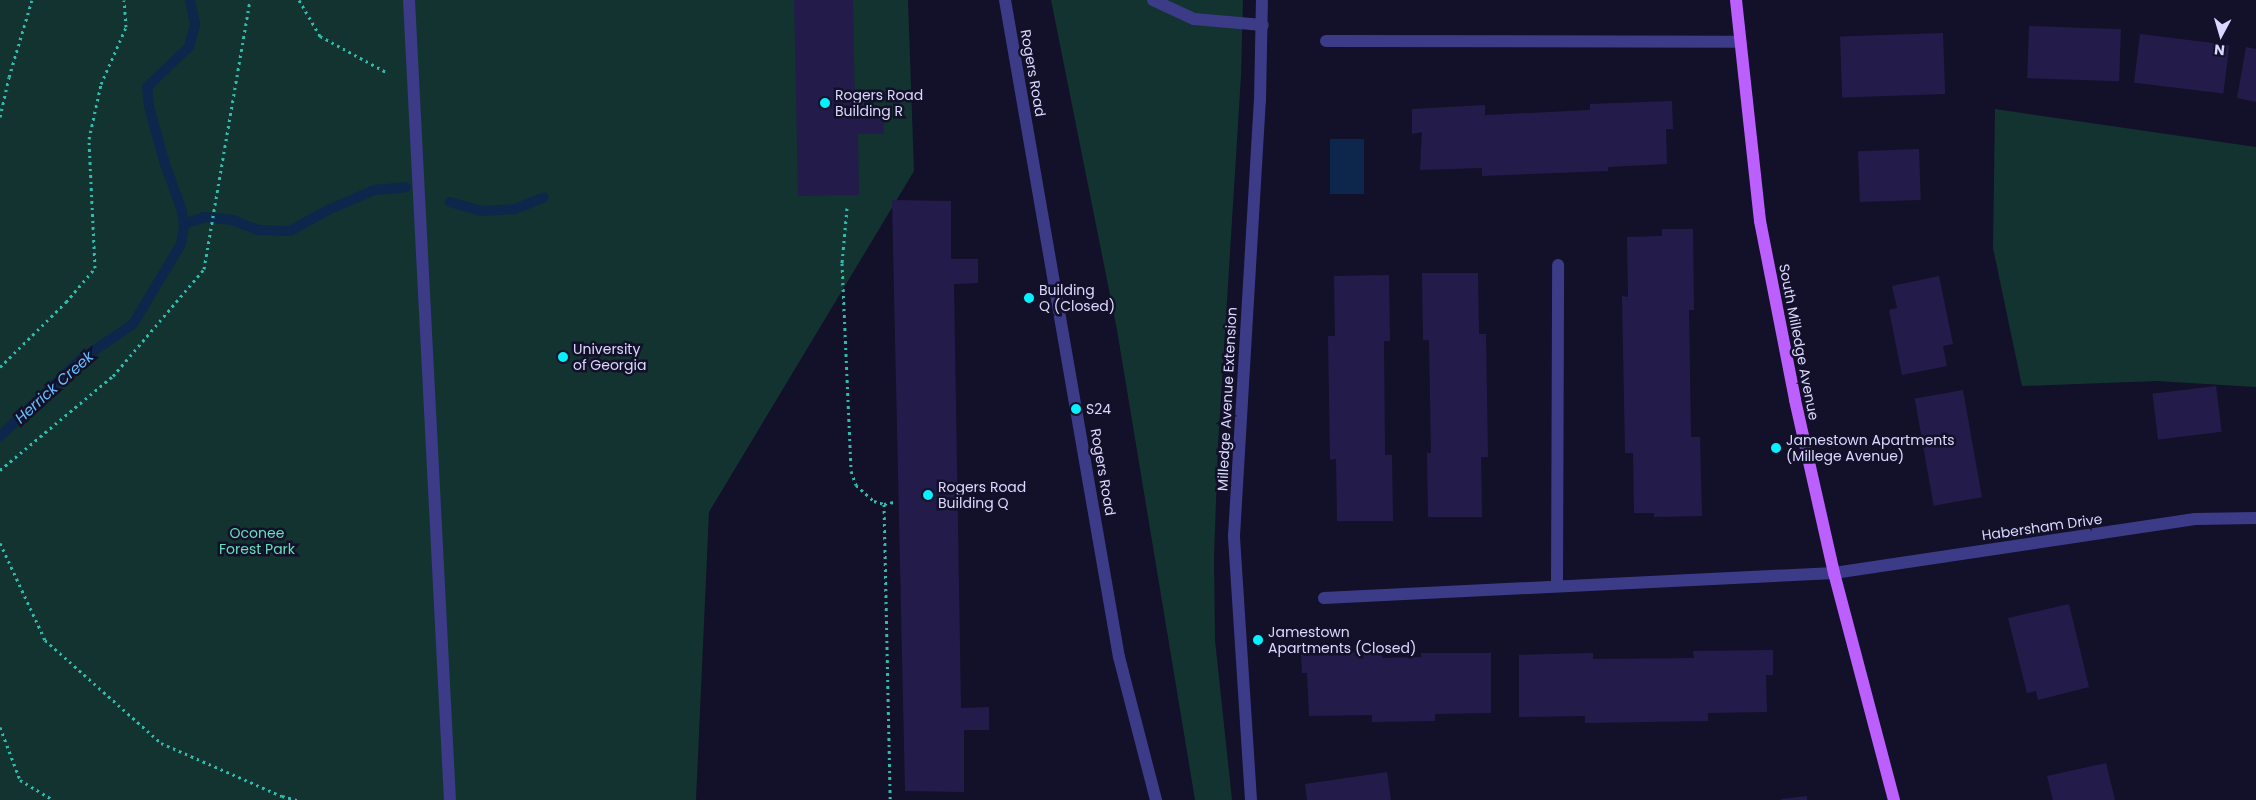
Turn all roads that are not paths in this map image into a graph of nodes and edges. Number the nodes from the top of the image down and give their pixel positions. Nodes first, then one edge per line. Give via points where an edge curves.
1 (409, 0) edge
2 (1005, 0) edge
3 (1154, 0) edge
4 (1262, 0) edge
5 (1736, 0) edge
6 (1263, 25) junction
7 (1326, 41) dead end
8 (1740, 42) junction
9 (1558, 265) dead end
10 (2256, 518) edge
11 (1834, 572) junction
12 (1557, 586) junction
13 (1324, 598) dead end
14 (450, 800) edge
15 (1156, 800) edge
16 (1251, 800) edge
17 (1894, 800) edge

1 - 14 street
2 - 15 street, Rogers Road via 1119,657
3 - 6 street via 1194,19
4 - 6 street, Milledge Avenue Extension
5 - 8 main road, South Milledge Avenue
6 - 16 street, Milledge Avenue Extension via 1234,536
7 - 8 street
8 - 11 main road, South Milledge Avenue via 1760,221 1795,400
9 - 12 street
10 - 11 street, Habersham Drive via 2195,519
11 - 12 street, Habersham Drive
11 - 17 main road, South Milledge Avenue
12 - 13 street, Habersham Drive

